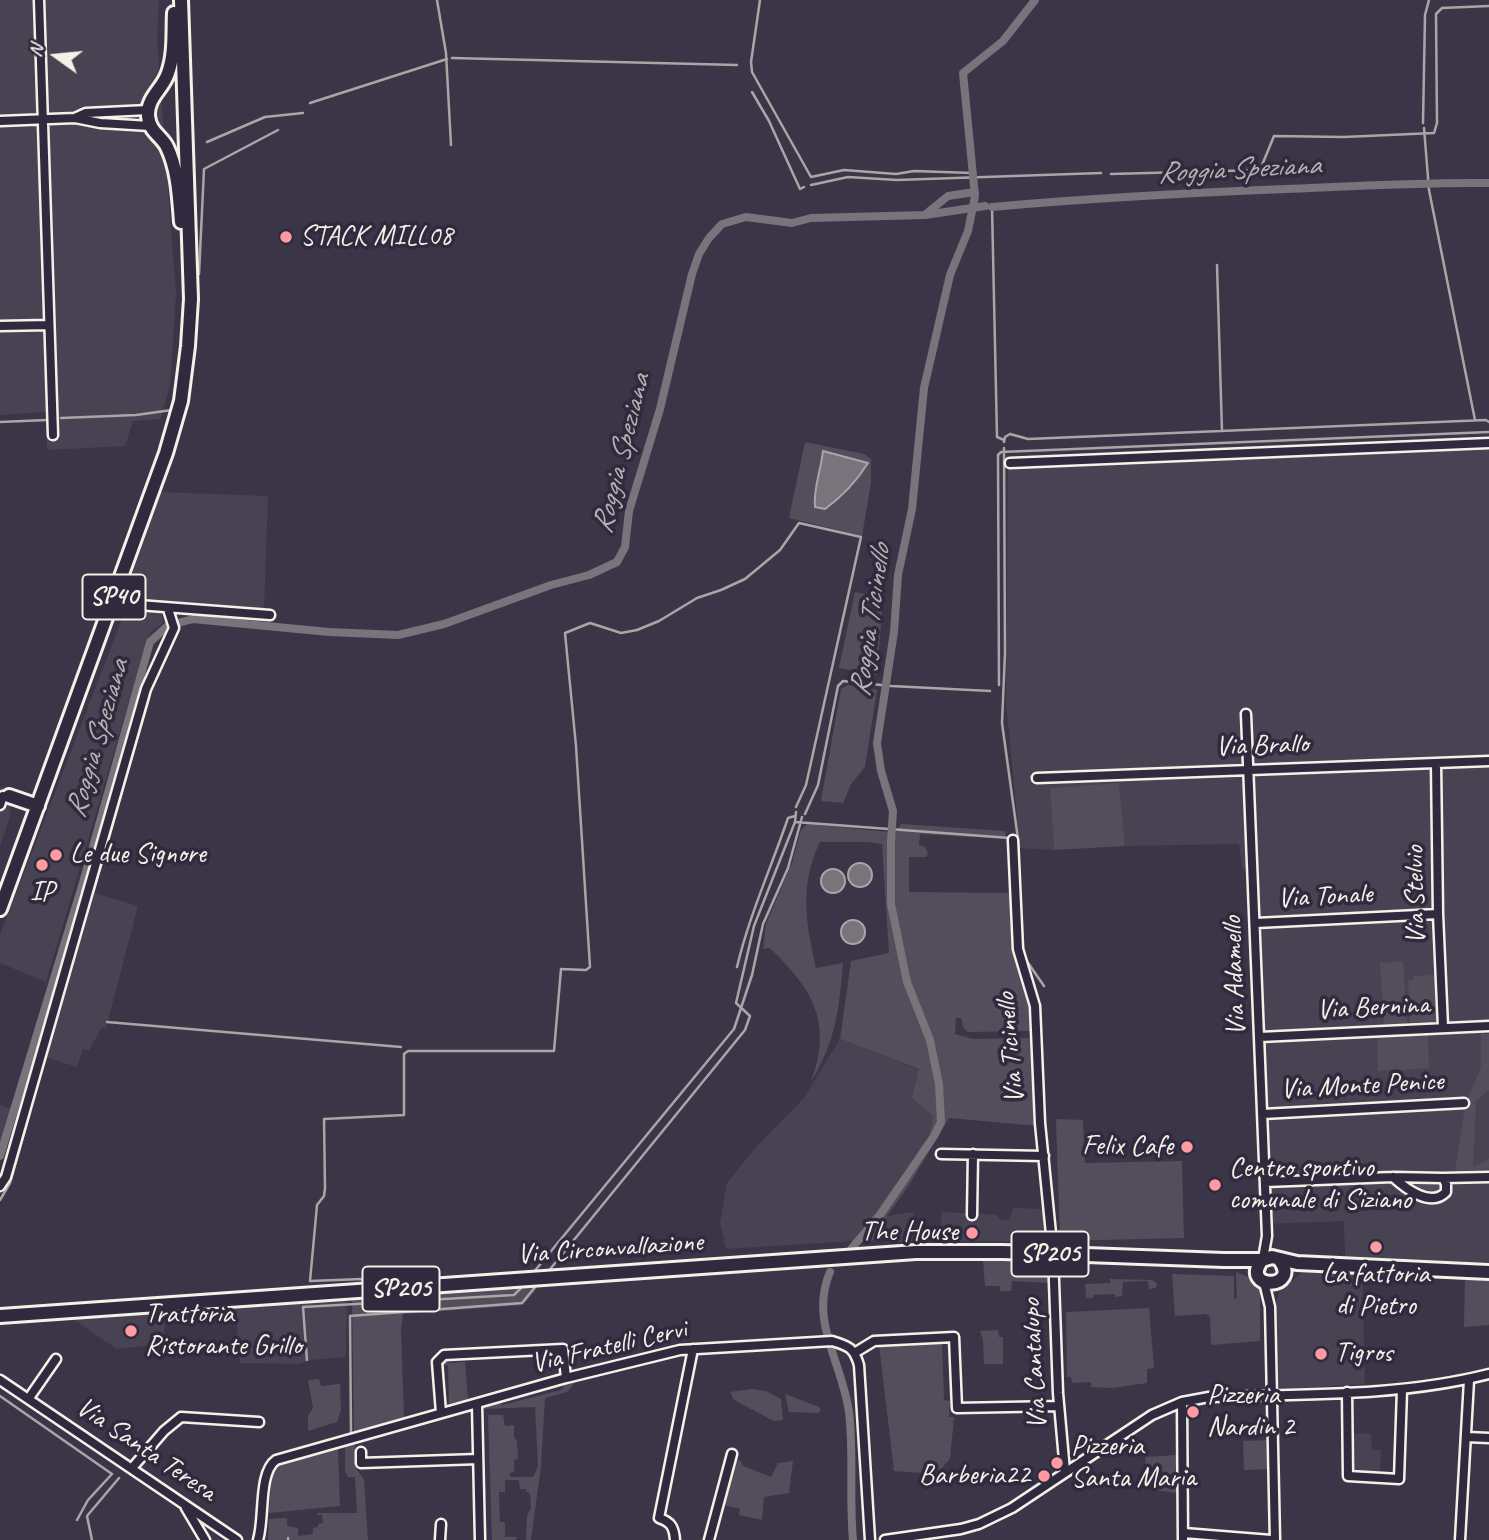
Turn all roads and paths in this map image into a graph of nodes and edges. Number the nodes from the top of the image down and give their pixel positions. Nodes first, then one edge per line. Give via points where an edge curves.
1 (39, 0) edge
2 (174, 0) edge
3 (181, 0) edge
4 (148, 110) junction
5 (75, 118) junction
6 (42, 119) junction
7 (0, 121) edge
8 (150, 126) junction
9 (190, 277) junction
10 (49, 325) junction
11 (0, 326) edge
12 (53, 435) dead end
13 (1489, 443) edge
14 (1010, 463) dead end
15 (112, 603) junction
16 (168, 609) junction
17 (270, 615) dead end
18 (1246, 714) dead end
19 (1489, 761) edge
20 (1436, 763) junction
21 (1249, 770) junction
22 (1037, 778) dead end
23 (3, 798) edge
24 (38, 806) junction
25 (1013, 839) dead end
26 (0, 909) edge
27 (1438, 914) junction
28 (1256, 923) junction
29 (1489, 1026) edge
30 (1443, 1027) junction
31 (1260, 1037) junction
32 (1464, 1103) dead end
33 (1263, 1114) junction
34 (941, 1154) dead end
35 (973, 1154) junction
36 (1044, 1156) junction
37 (1393, 1177) junction
38 (1489, 1177) edge
39 (1443, 1178) junction
40 (1265, 1182) junction
41 (0, 1186) edge
42 (972, 1215) dead end
43 (1053, 1254) junction
44 (1270, 1259) junction
45 (1224, 1260) junction
46 (1318, 1264) junction
47 (1489, 1272) edge
48 (1262, 1280) junction
49 (1280, 1280) junction
50 (1269, 1307) junction
51 (0, 1316) edge
52 (693, 1349) junction
53 (856, 1352) junction
54 (56, 1359) dead end
55 (1489, 1374) edge
56 (566, 1378) junction
57 (0, 1380) edge
58 (1469, 1380) junction
59 (1402, 1390) junction
60 (1347, 1392) junction
61 (1272, 1395) junction
62 (29, 1398) junction
63 (1182, 1402) junction
64 (477, 1404) junction
65 (1059, 1406) junction
66 (440, 1413) junction
67 (260, 1422) dead end
68 (1467, 1437) junction
69 (1489, 1438) edge
70 (361, 1452) dead end
71 (732, 1454) dead end
72 (478, 1459) junction
73 (132, 1468) junction
74 (1065, 1471) junction
75 (177, 1498) junction
76 (441, 1524) dead end
77 (961, 1529) junction
78 (226, 1536) edge
79 (1184, 1536) edge
80 (899, 1539) edge
81 (206, 1540) edge
82 (237, 1540) edge
83 (258, 1540) edge
84 (440, 1540) edge
85 (480, 1540) edge
86 (675, 1540) edge
87 (709, 1540) edge
88 (870, 1540) edge
89 (885, 1540) edge
90 (959, 1540) edge
91 (1273, 1540) edge
92 (1460, 1540) edge

1 - 6 street
2 - 4 main road via 170,66
3 - 9 main road, SP40
4 - 5 street via 86,113
4 - 8 main road, SP40
5 - 6 street
5 - 8 street
6 - 7 street
6 - 10 street
8 - 9 main road, SP40 via 166,144 173,166
9 - 15 main road, SP40 via 181,401
10 - 11 street
10 - 12 street
13 - 14 street
15 - 16 street
15 - 24 main road, SP40
16 - 17 street
16 - 41 street via 174,628 146,689
18 - 21 street, Via Adamello
19 - 20 street, Via Brallo
20 - 21 street, Via Brallo
20 - 27 street, Via Stelvio
21 - 22 street, Via Brallo
21 - 28 street, Via Adamello
23 - 24 main road
24 - 26 main road, SP40
25 - 36 street, Via Ticinello via 1017,949 1034,1006
27 - 28 street, Via Tonale
27 - 30 street, Via Stelvio
28 - 31 street, Via Adamello
29 - 30 street, Via Bernina
30 - 31 street, Via Bernina
31 - 33 street, Via Adamello
32 - 33 street, Via Monte Penice
33 - 40 street, Via Adamello
34 - 35 street
35 - 36 street
35 - 42 street
36 - 43 street, Via Ticinello
37 - 39 street
37 - 39 street via 1430,1199 1446,1192
37 - 40 street
38 - 39 street
40 - 44 street, Via Adamello
43 - 45 main road, Via Circonvallazione / SP205
43 - 51 main road, Via Circonvallazione / SP205 via 875,1254
43 - 65 street, Via Cantalupo
44 - 45 main road, SP205
44 - 46 main road, SP205
44 - 48 main road via 1257,1269
44 - 49 main road via 1284,1266
45 - 48 main road, SP205
46 - 47 main road, SP205
46 - 49 main road, SP205
48 - 49 main road, SP205 via 1271,1284
48 - 50 street
49 - 50 street
50 - 61 street
52 - 53 street, Via Fratelli Cervi via 832,1341
52 - 56 street, Via Fratelli Cervi
52 - 86 street via 659,1518 669,1521
53 - 65 street via 874,1341 954,1337 957,1408
53 - 88 street
54 - 62 street
55 - 58 street
56 - 64 street, Via Fratelli Cervi
56 - 66 street via 563,1349 444,1355 438,1362
57 - 62 street, Via Santa Teresa
58 - 59 street
58 - 68 street
59 - 60 street
59 - 60 street via 1399,1479 1348,1476
60 - 61 street
61 - 63 street
61 - 91 street
62 - 73 street, Via Santa Teresa
63 - 74 street via 1152,1415
63 - 79 street
64 - 66 street, Via Fratelli Cervi
64 - 72 street
65 - 74 street, Via Cantalupo
66 - 83 street, Via Fratelli Cervi via 273,1462 265,1474
67 - 73 street via 181,1417
68 - 69 street
68 - 92 street
70 - 72 street via 361,1463
71 - 87 street
72 - 85 street
73 - 75 street, Via Santa Teresa
74 - 77 street via 1012,1508
75 - 78 street, Via Santa Teresa
75 - 81 street
76 - 84 street
77 - 80 street
77 - 90 street
78 - 81 street via 215,1533
78 - 82 street, Via Santa Teresa
79 - 91 street
80 - 89 street

